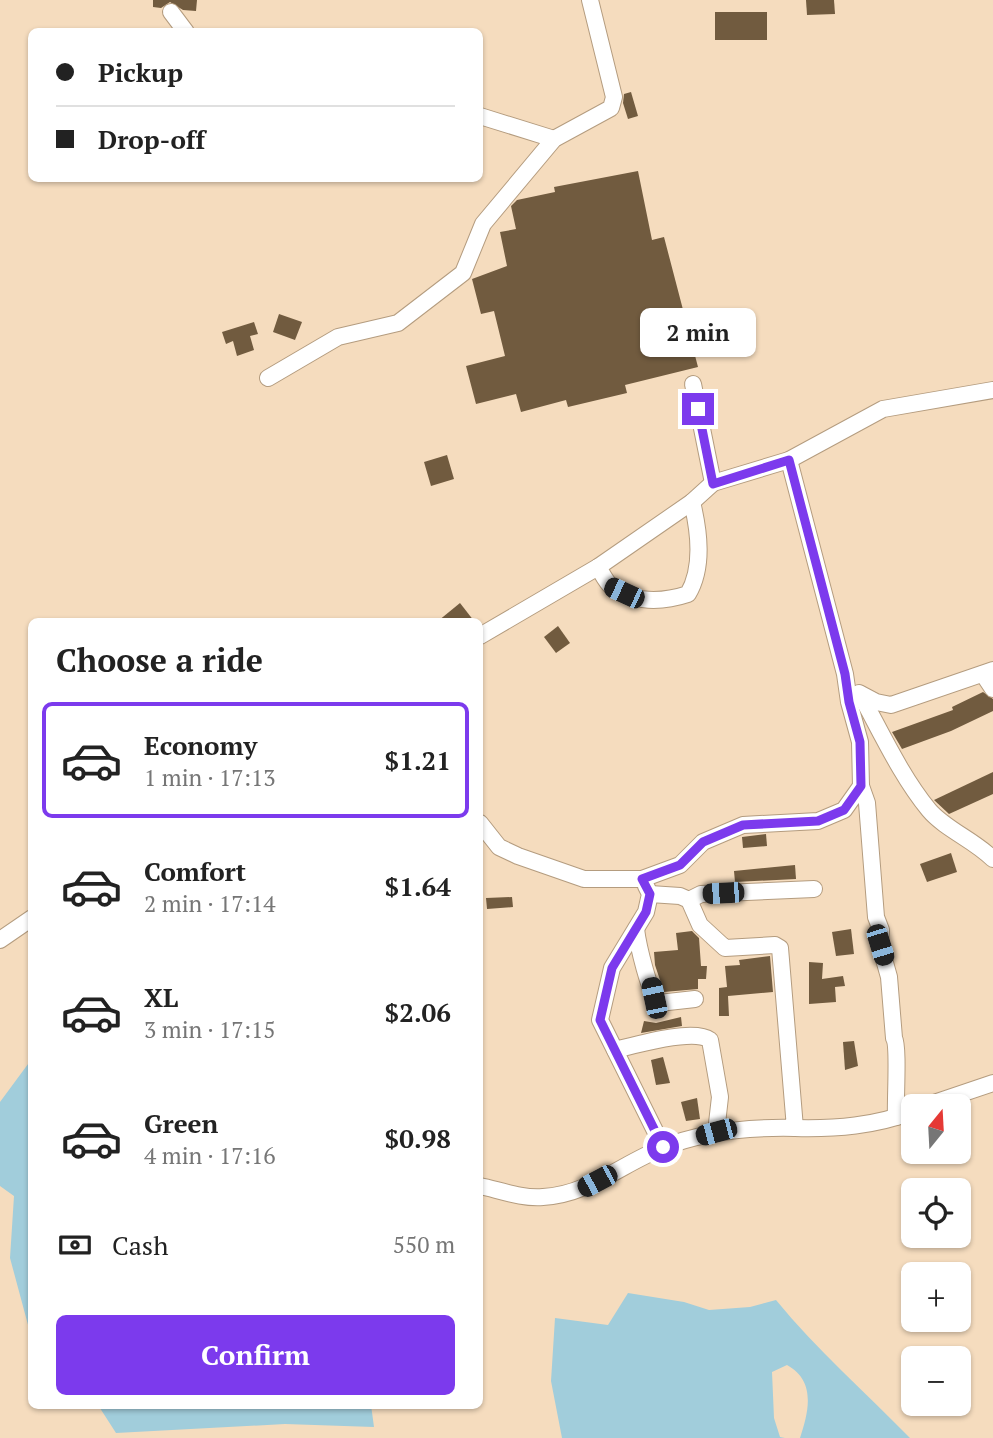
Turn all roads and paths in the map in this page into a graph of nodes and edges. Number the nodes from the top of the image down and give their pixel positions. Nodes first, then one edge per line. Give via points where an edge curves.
1 (590, 0) edge
2 (171, 12) dead end
3 (183, 28) edge
4 (483, 117) edge
5 (554, 139) junction
6 (268, 378) dead end
7 (693, 384) dead end
8 (993, 390) edge
9 (789, 460) junction
10 (713, 484) junction
11 (692, 502) junction
12 (598, 567) junction
13 (483, 634) edge
14 (988, 672) edge
15 (845, 674) junction
16 (993, 689) edge
17 (860, 694) junction
18 (861, 786) junction
19 (483, 827) edge
20 (993, 859) edge
21 (642, 879) junction
22 (814, 889) dead end
23 (650, 894) junction
24 (689, 900) junction
25 (28, 921) edge
26 (636, 929) junction
27 (0, 940) edge
28 (695, 999) dead end
29 (615, 1050) junction
30 (993, 1083) edge
31 (960, 1094) edge
32 (901, 1115) edge
33 (896, 1117) junction
34 (794, 1128) junction
35 (716, 1132) junction
36 (663, 1147) junction
37 (483, 1187) edge

1 - 5 street via 614,97 611,108
2 - 3 street
4 - 5 street
5 - 6 street via 483,224 463,273 398,323 338,337
7 - 10 street
8 - 9 street via 883,408
9 - 10 street
9 - 15 street
10 - 11 street
11 - 12 street
11 - 12 street via 698,528 697,579 688,594 669,600 638,599 611,586
12 - 13 street
14 - 16 street
14 - 17 street via 891,705
15 - 17 street
15 - 18 street via 860,742
17 - 20 street via 930,811 977,842
18 - 21 street via 844,810 818,821 743,825 703,842 680,865
18 - 33 street via 867,803 880,945 898,1044
19 - 21 street via 499,847 584,879
21 - 23 street
22 - 24 street via 701,894
23 - 24 street
23 - 26 street
24 - 34 street via 700,925 725,948 780,948
25 - 27 street
26 - 28 street via 641,964 648,972 654,998 659,1003
26 - 29 street via 612,968 600,1020
29 - 35 street via 670,1038 705,1036 710,1040 720,1097
29 - 36 street
30 - 31 street
32 - 33 street
33 - 34 street via 838,1129
34 - 35 street
35 - 36 street
36 - 37 street via 578,1191 542,1198

